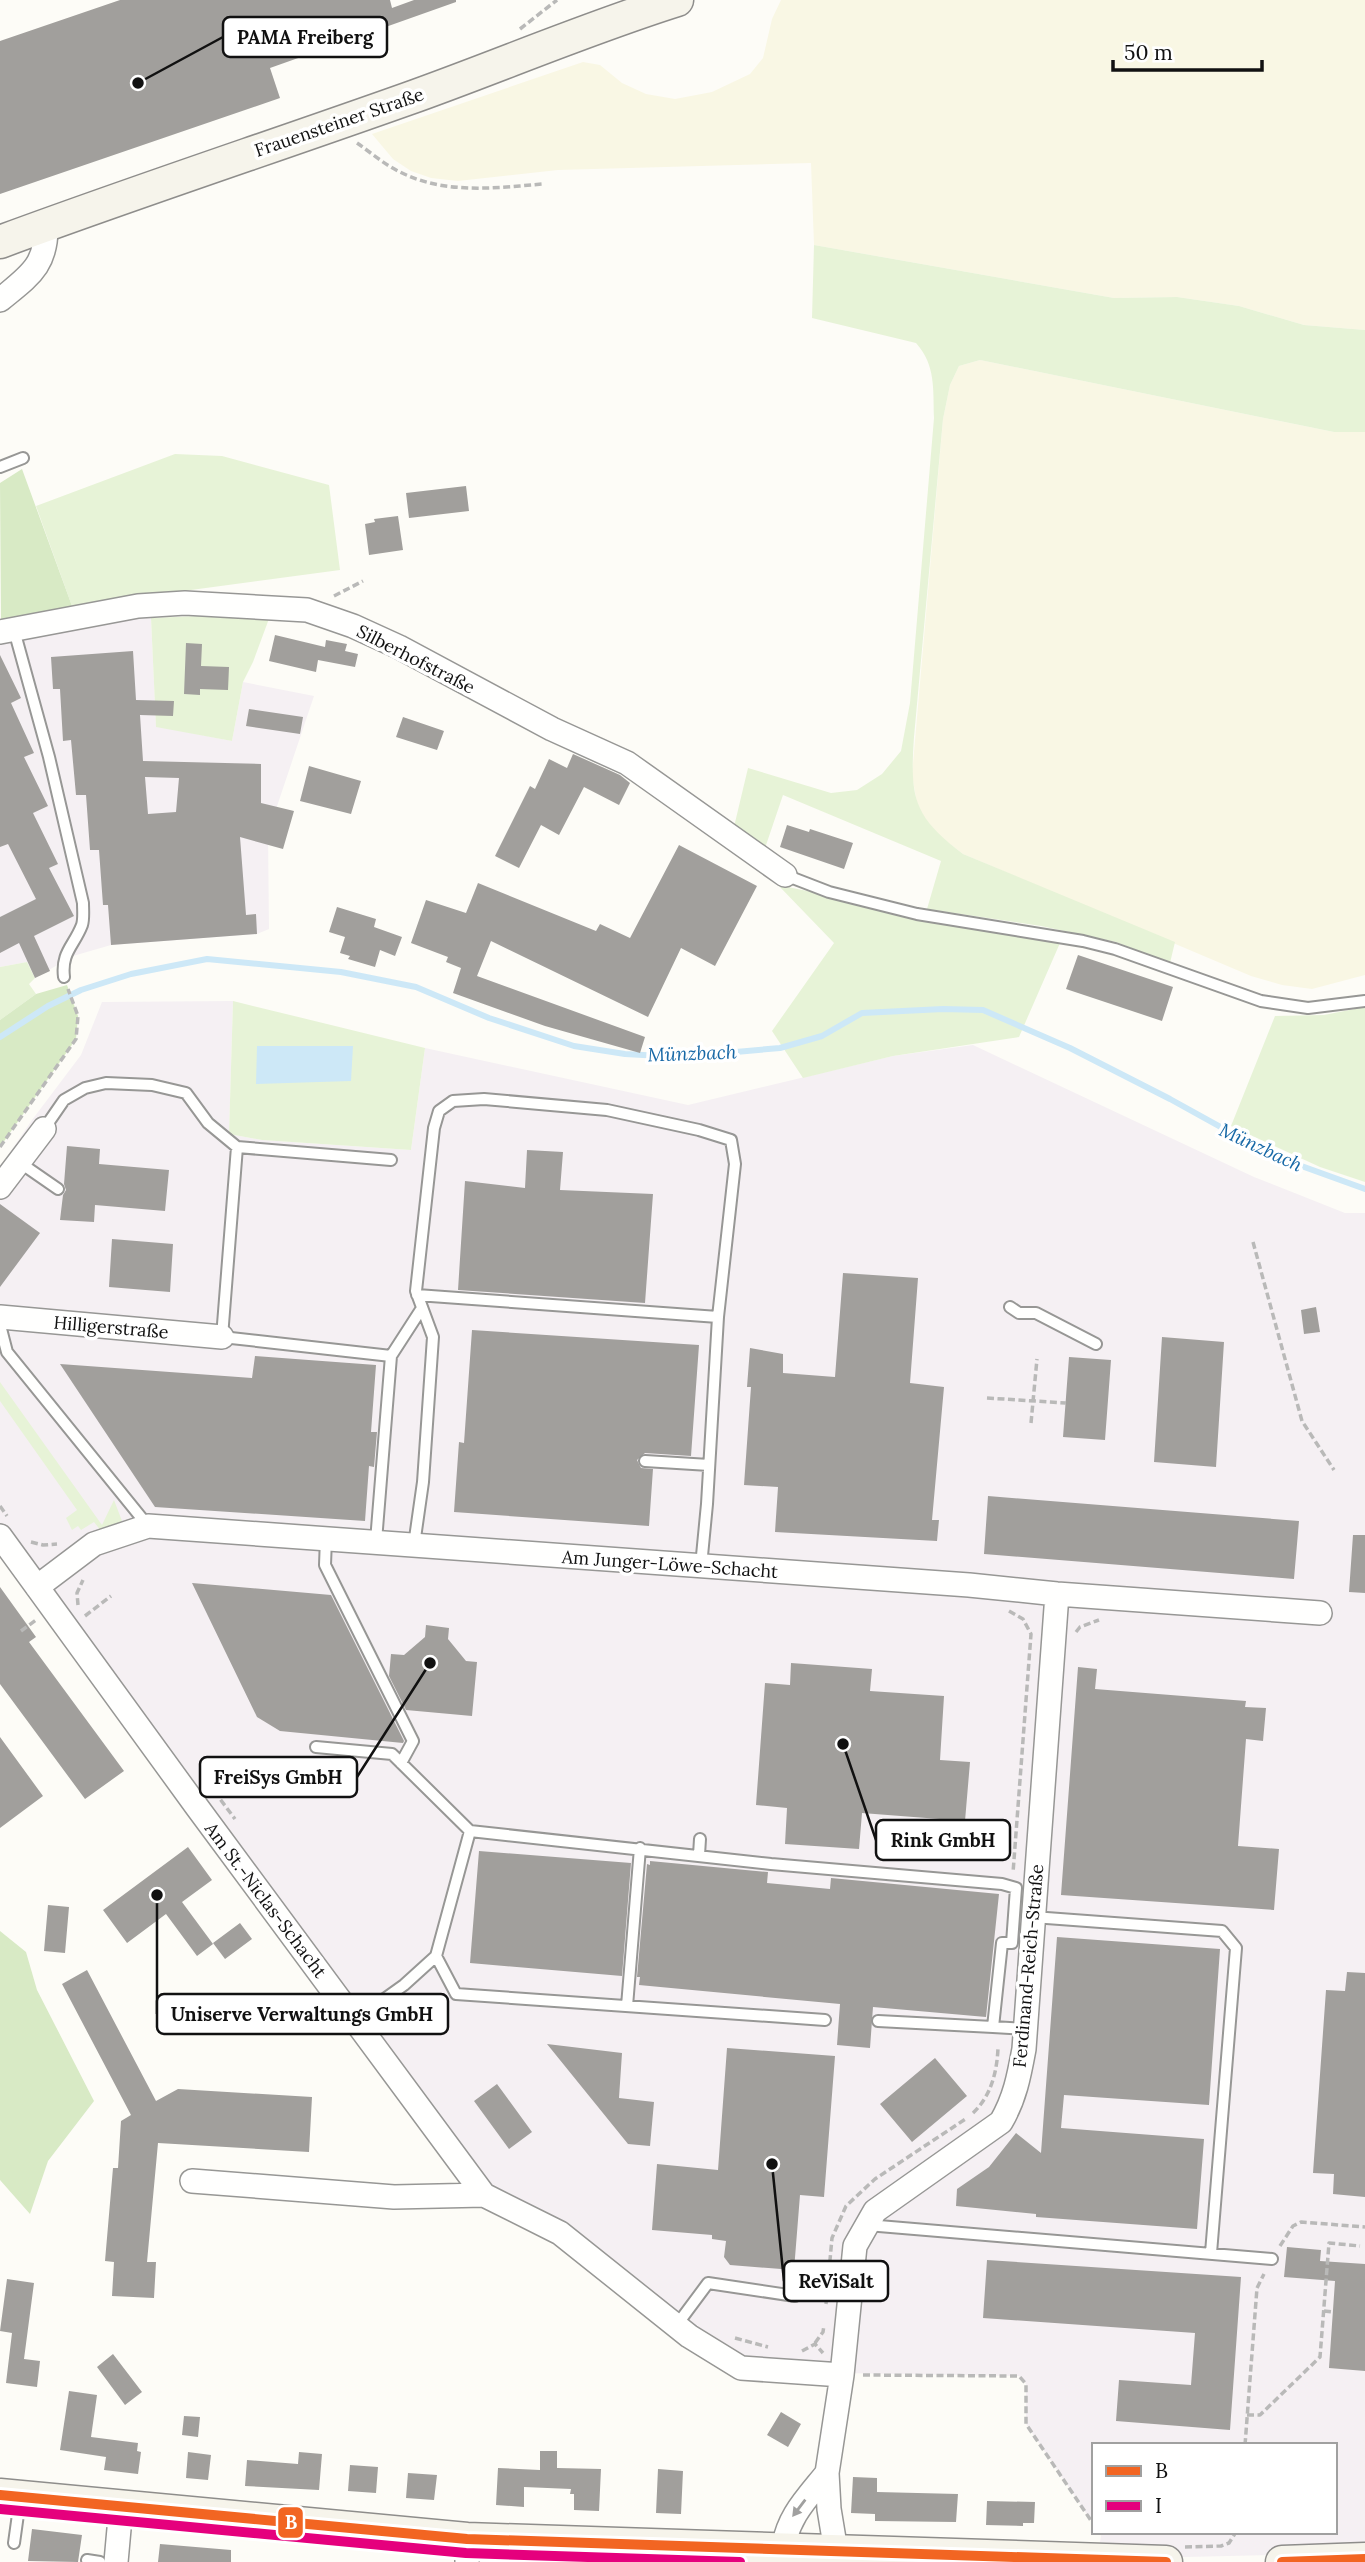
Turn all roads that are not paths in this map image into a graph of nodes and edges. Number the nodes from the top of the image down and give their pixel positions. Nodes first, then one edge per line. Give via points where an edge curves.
1 (677, 0) edge
2 (46, 225) junction
3 (0, 242) edge
4 (0, 300) edge
5 (23, 458) dead end
6 (0, 467) edge
7 (7, 631) edge
8 (785, 875) joint
9 (66, 981) road end
10 (1365, 1001) edge
11 (44, 1129) joint
12 (237, 1147) junction
13 (391, 1160) dead end
14 (19, 1162) junction
15 (0, 1187) edge
16 (58, 1188) dead end
17 (417, 1295) junction
18 (1010, 1307) dead end
19 (422, 1308) junction
20 (0, 1317) edge
21 (718, 1317) junction
22 (0, 1325) edge
23 (222, 1336) junction
24 (1096, 1344) dead end
25 (391, 1356) junction
26 (645, 1461) dead end
27 (709, 1465) junction
28 (148, 1526) junction
29 (6, 1530) edge
30 (327, 1538) junction
31 (376, 1541) junction
32 (414, 1545) junction
33 (701, 1566) junction
34 (37, 1587) junction
35 (1057, 1594) junction
36 (1320, 1613) dead end
37 (316, 1747) dead end
38 (401, 1763) junction
39 (470, 1831) junction
40 (700, 1839) dead end
41 (640, 1848) junction
42 (699, 1855) junction
43 (1033, 1917) junction
44 (436, 1956) junction
45 (627, 2006) junction
46 (355, 2020) junction
47 (825, 2020) dead end
48 (878, 2021) dead end
49 (993, 2027) junction
50 (1025, 2029) junction
51 (192, 2181) dead end
52 (484, 2195) junction
53 (867, 2225) junction
54 (1212, 2253) junction
55 (1272, 2259) road end
56 (795, 2296) dead end
57 (676, 2326) junction
58 (842, 2375) junction
59 (827, 2473) junction
60 (10, 2496) edge
61 (121, 2507) junction
62 (15, 2543) dead end
63 (467, 2550) edge
64 (811, 2553) edge
65 (1365, 2559) edge
66 (88, 2560) dead end
67 (1098, 2561) edge
68 (100, 2562) edge
69 (116, 2562) edge
70 (1166, 2562) edge
71 (1282, 2562) edge

1 - 2 street, Frauensteiner Straße
2 - 3 street, Frauensteiner Straße
2 - 4 street via 39,265
5 - 6 lane
7 - 8 street, Silberhofstraße via 149,605 307,610 399,647 626,763
7 - 9 lane via 38,713 83,903 83,924 63,965
8 - 10 lane via 829,892 917,914 1115,949 1261,1001 1308,1008
11 - 12 lane via 64,1100 85,1088 106,1083 152,1085 186,1093 208,1123
11 - 14 street
12 - 13 lane
12 - 23 lane
14 - 15 street
14 - 16 lane
17 - 19 lane
17 - 21 lane
17 - 21 lane via 439,1111 453,1101 484,1099 607,1110 731,1140 735,1164
18 - 24 lane via 1020,1313 1036,1313
19 - 25 lane
19 - 32 lane via 433,1337
20 - 23 street, Hilligerstraße
21 - 27 lane
22 - 28 lane via 7,1352
23 - 25 lane
25 - 31 lane
26 - 27 lane
27 - 33 lane
28 - 30 street, Am Junger-Löwe-Schacht
28 - 34 street, Am Junger-Löwe-Schacht via 86,1550
29 - 34 street, Am St.-Niclas-Schacht
30 - 31 street, Am Junger-Löwe-Schacht
30 - 38 lane via 324,1565 413,1741
31 - 32 street, Am Junger-Löwe-Schacht
32 - 33 street, Am Junger-Löwe-Schacht
33 - 35 street, Am Junger-Löwe-Schacht
34 - 46 street, Am St.-Niclas-Schacht
35 - 36 street, Am Junger-Löwe-Schacht
35 - 43 street, Ferdinand-Reich-Straße
37 - 38 lane via 392,1754
38 - 39 lane
39 - 41 lane
39 - 44 lane
40 - 42 lane
41 - 42 lane
41 - 45 lane
42 - 49 lane via 1016,1888 1012,1943 1002,1943
43 - 50 street, Ferdinand-Reich-Straße
43 - 54 lane via 1222,1931 1236,1948
44 - 45 lane via 456,1994
44 - 46 lane
45 - 47 lane
46 - 52 street, Am St.-Niclas-Schacht
48 - 49 lane
49 - 50 lane
50 - 53 street, Ferdinand-Reich-Straße via 1019,2077 1012,2103 1000,2122 875,2211
51 - 52 street, Am St.-Niclas-Schacht via 394,2197
52 - 57 street, Am St.-Niclas-Schacht via 560,2233
53 - 54 lane
53 - 58 street, Ferdinand-Reich-Straße via 855,2246
54 - 55 lane
56 - 57 lane via 708,2283
57 - 58 street, Am St.-Niclas-Schacht via 741,2368
58 - 59 street, Ferdinand-Reich-Straße
59 - 64 street, Ferdinand-Reich-Straße via 829,2509
59 -> 64 street via 785,2532
60 - 61 street
60 - 62 lane
61 - 63 street
61 - 69 street
63 - 64 street
64 - 67 street
65 - 71 street
66 - 68 lane
67 - 70 street

